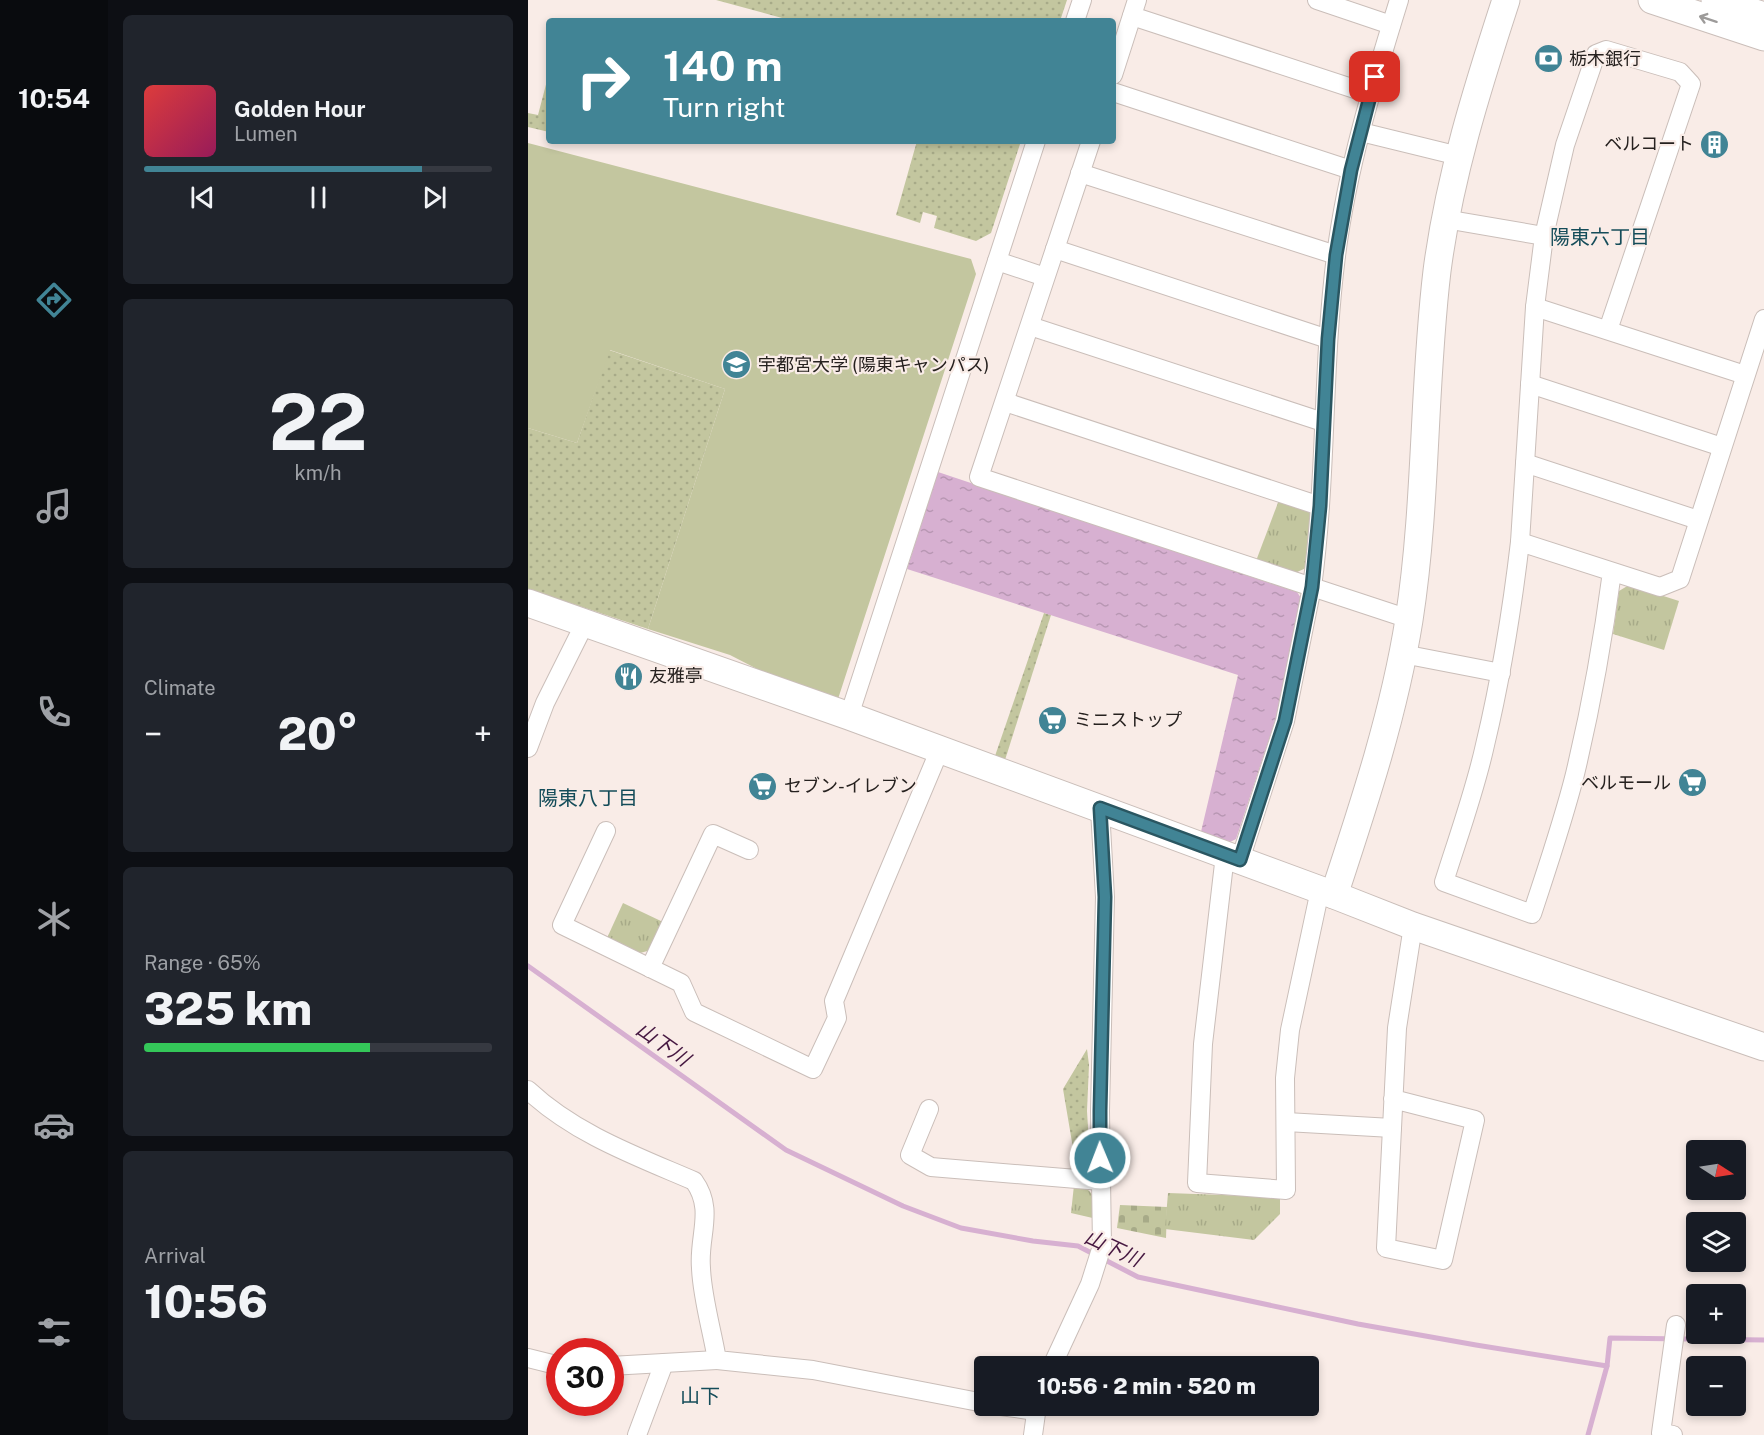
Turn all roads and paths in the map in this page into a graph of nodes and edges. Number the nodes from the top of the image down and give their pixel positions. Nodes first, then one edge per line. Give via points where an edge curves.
1 (1082, 0) edge
2 (1317, 0) edge
3 (1399, 0) edge
4 (1506, 0) edge
5 (1652, 0) edge
6 (1715, 0) edge
7 (1135, 8) edge
8 (1764, 16) edge
9 (1076, 18) edge
10 (1391, 25) junction
11 (1764, 37) edge
12 (1116, 66) edge
13 (1116, 93) edge
14 (1370, 94) junction
15 (1361, 132) junction
16 (1035, 144) edge
17 (1090, 144) edge
18 (1459, 156) junction
19 (1351, 170) junction
20 (1080, 173) junction
21 (1445, 219) junction
22 (1544, 236) junction
23 (1055, 249) junction
24 (1336, 255) junction
25 (997, 261) junction
26 (1045, 277) junction
27 (1535, 307) junction
28 (1764, 319) edge
29 (1030, 326) junction
30 (1608, 330) junction
31 (1328, 339) junction
32 (1745, 375) junction
33 (1530, 384) junction
34 (1005, 402) junction
35 (1323, 422) junction
36 (1722, 447) junction
37 (1525, 463) junction
38 (1320, 506) junction
39 (1698, 520) junction
40 (1520, 542) junction
41 (1612, 572) junction
42 (1312, 587) junction
43 (528, 603) edge
44 (1409, 619) junction
45 (585, 623) junction
46 (1403, 654) junction
47 (1501, 673) junction
48 (849, 716) junction
49 (528, 748) edge
50 (940, 749) junction
51 (1100, 808) junction
52 (606, 831) dead end
53 (749, 850) dead end
54 (1233, 857) junction
55 (1327, 892) junction
56 (1413, 926) junction
57 (650, 968) junction
58 (1764, 1047) edge
59 (528, 1090) edge
60 (1393, 1099) junction
61 (929, 1109) dead end
62 (1287, 1122) junction
63 (1392, 1128) junction
64 (1101, 1182) junction
65 (1676, 1326) dead end
66 (1057, 1356) edge
67 (528, 1358) edge
68 (717, 1360) junction
69 (546, 1362) edge
70 (664, 1363) junction
71 (624, 1364) edge
72 (974, 1401) edge
73 (1035, 1416) edge
74 (637, 1435) edge
75 (1033, 1435) edge
76 (1673, 1435) edge

1 - 9 street
2 - 10 street
3 - 10 street
4 - 18 street
11 -> 5 street
6 - 8 street
7 - 12 street
7 - 14 street
10 - 14 street
13 - 19 street
14 - 15 street
15 - 18 street
15 - 19 street
16 - 25 street
17 - 20 street
18 - 21 street
19 - 24 street
20 - 23 street
20 - 24 street
21 - 22 street
21 - 44 street via 1432,329 1424,477
22 - 27 street
22 - 30 street via 1565,145 1596,54 1606,50 1680,72 1691,84
23 - 26 street
23 - 31 street
24 - 31 street
25 - 26 street
25 - 48 street
26 - 29 street
27 - 30 street
27 - 33 street
28 - 32 street
29 - 34 street
29 - 35 street
30 - 32 street
31 - 35 street
32 - 36 street
33 - 36 street
33 - 37 street
34 - 38 street
34 - 42 street via 979,477
35 - 38 street
36 - 39 street
37 - 39 street
37 - 40 street
38 - 42 street
39 - 41 street via 1680,579 1660,587
40 - 41 street
40 - 47 street
41 - 47 street via 1604,632 1574,775 1532,914 1444,882 1485,748
42 - 44 street
42 - 54 street via 1285,721
43 - 45 street
44 - 46 street
45 - 48 street
45 - 49 street via 545,703
46 - 47 street
46 - 55 street via 1371,781
48 - 50 street
50 - 51 street
50 - 57 street via 834,1001 837,1018 813,1069 694,1012 681,983
51 - 54 street
51 - 64 street via 1105,897
52 - 57 street via 562,925
53 - 57 street via 713,834
54 - 55 street
54 - 62 street via 1203,1044 1197,1184 1286,1190
55 - 56 street
55 - 62 street via 1290,1030 1285,1078
56 - 58 street
56 - 60 street via 1397,1028
59 - 68 street via 596,1138 694,1181 702,1191 706,1208 700,1267
60 - 63 street
60 - 63 street via 1475,1120 1443,1260 1386,1248
61 - 64 street via 910,1155 931,1167
62 - 63 street
64 - 66 street via 1102,1246 1090,1284
65 - 76 street via 1661,1433
67 - 69 street
68 - 70 street
68 - 72 street via 813,1370
70 - 71 street
70 - 74 street
73 - 75 street

